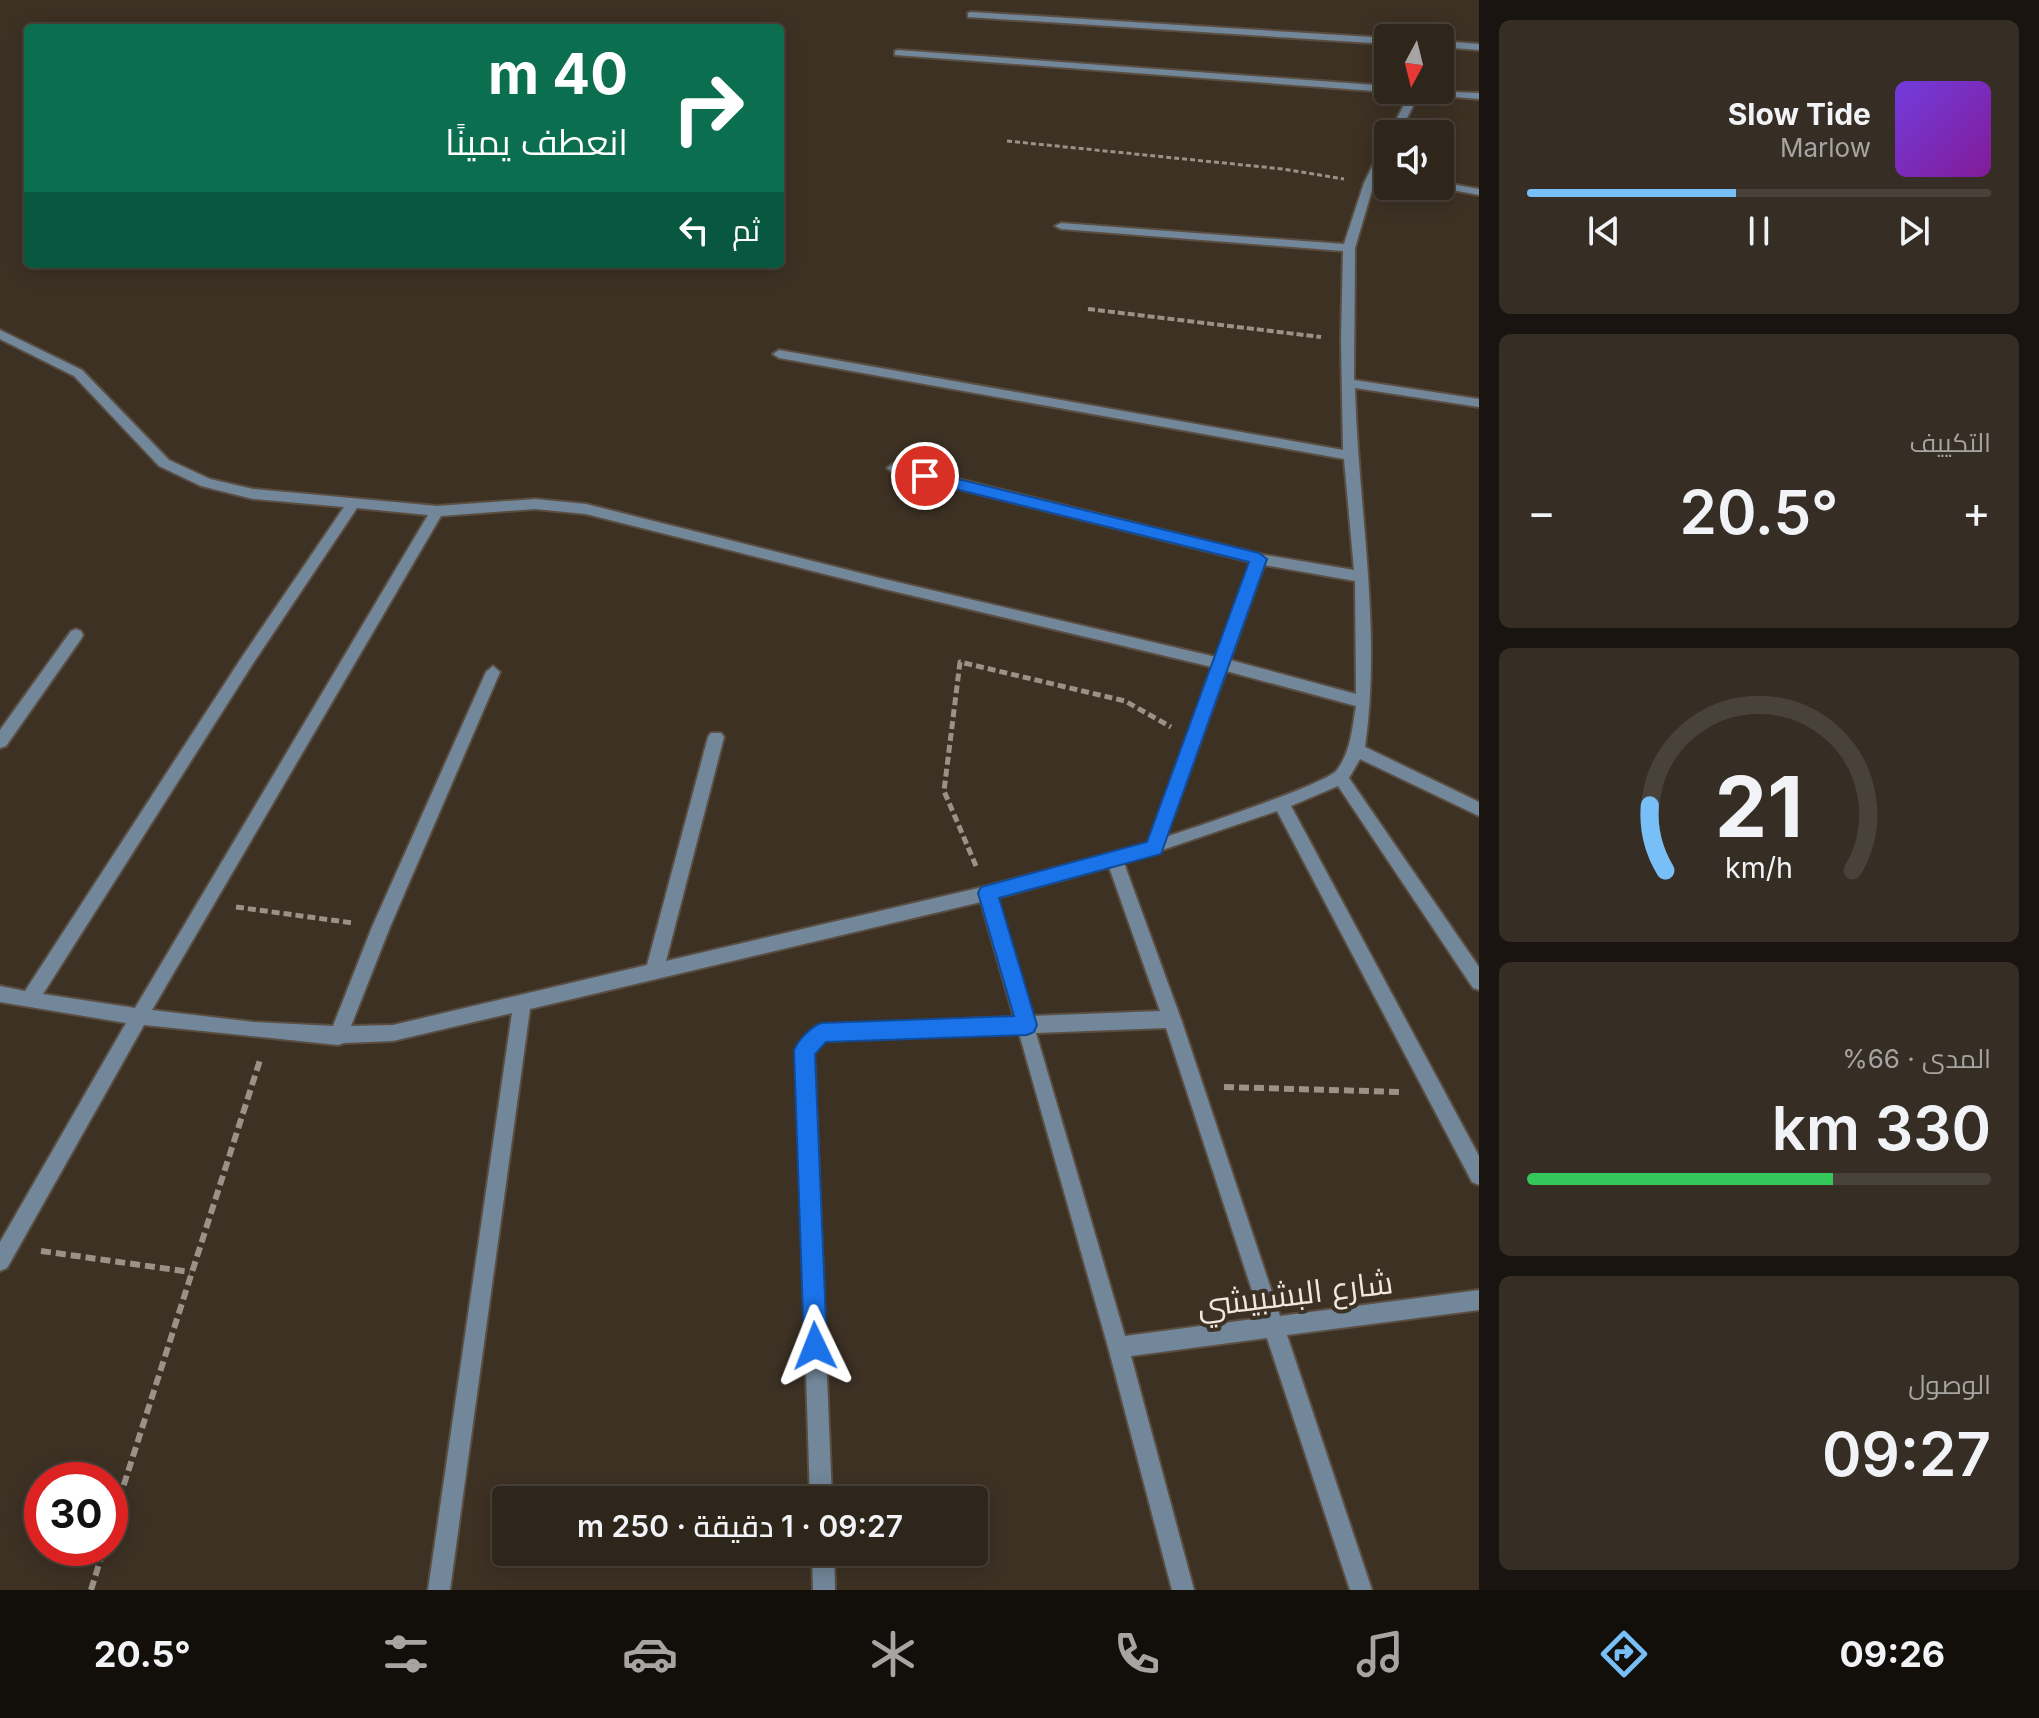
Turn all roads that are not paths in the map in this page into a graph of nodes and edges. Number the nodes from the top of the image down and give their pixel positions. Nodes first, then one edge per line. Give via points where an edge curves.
1 (971, 15) dead end
2 (1374, 40) edge
3 (1454, 45) edge
4 (1479, 47) edge
5 (898, 53) dead end
6 (1374, 88) edge
7 (1454, 94) edge
8 (1479, 96) edge
9 (1374, 172) edge
10 (1371, 178) junction
11 (1374, 178) edge
12 (1454, 188) edge
13 (1479, 192) edge
14 (1061, 226) dead end
15 (1349, 248) junction
16 (0, 334) edge
17 (779, 354) dead end
18 (1348, 383) junction
19 (1479, 403) edge
20 (1350, 456) junction
21 (894, 468) dead end
22 (353, 504) junction
23 (437, 511) junction
24 (1259, 559) junction
25 (1362, 577) junction
26 (76, 635) dead end
27 (1219, 663) junction
28 (493, 672) dead end
29 (1364, 702) junction
30 (716, 737) dead end
31 (0, 742) edge
32 (1357, 750) junction
33 (1341, 778) junction
34 (1281, 803) junction
35 (1479, 809) edge
36 (1154, 848) junction
37 (1114, 858) junction
38 (987, 893) junction
39 (655, 969) junction
40 (1479, 982) edge
41 (0, 994) edge
42 (29, 1000) junction
43 (522, 1002) junction
44 (140, 1017) junction
45 (1172, 1019) junction
46 (1027, 1025) junction
47 (338, 1037) junction
48 (1479, 1175) edge
49 (4, 1254) edge
50 (1479, 1300) edge
51 (1272, 1327) junction
52 (1118, 1347) junction
53 (821, 1486) edge
54 (823, 1566) edge
55 (439, 1590) edge
56 (824, 1590) edge
57 (1183, 1590) edge
58 (1361, 1590) edge

1 - 2 street
3 - 4 street
5 - 6 street
7 - 8 street
9 - 10 street
10 - 11 street
10 - 15 street
12 - 13 street
14 - 15 street
15 - 18 street
16 - 22 street via 78,373 164,463 206,483 253,494
17 - 20 street
18 - 19 street
18 - 20 street
20 - 25 street
21 - 24 street
22 - 23 street
22 - 42 street
23 - 27 street via 535,504 586,509
23 - 44 street
24 - 25 street
24 - 27 street
25 - 29 street
26 - 31 street
27 - 29 street
27 - 36 street
28 - 47 street
29 - 32 street
30 - 39 street
32 - 33 street
32 - 35 street
33 - 34 street
33 - 40 street
34 - 36 street
34 - 48 street
36 - 37 street
37 - 38 street
37 - 45 street
38 - 39 street
38 - 46 street
39 - 43 street
41 - 42 street
42 - 44 street
43 - 47 street via 393,1033
43 - 55 street
44 - 47 street
44 - 49 street
45 - 46 street
45 - 51 street
46 - 52 street
46 - 53 street via 821,1033 805,1050
50 - 51 street, شارع البشبيشي
51 - 52 street, شارع البشبيشي
51 - 58 street
52 - 57 street
54 - 56 street

